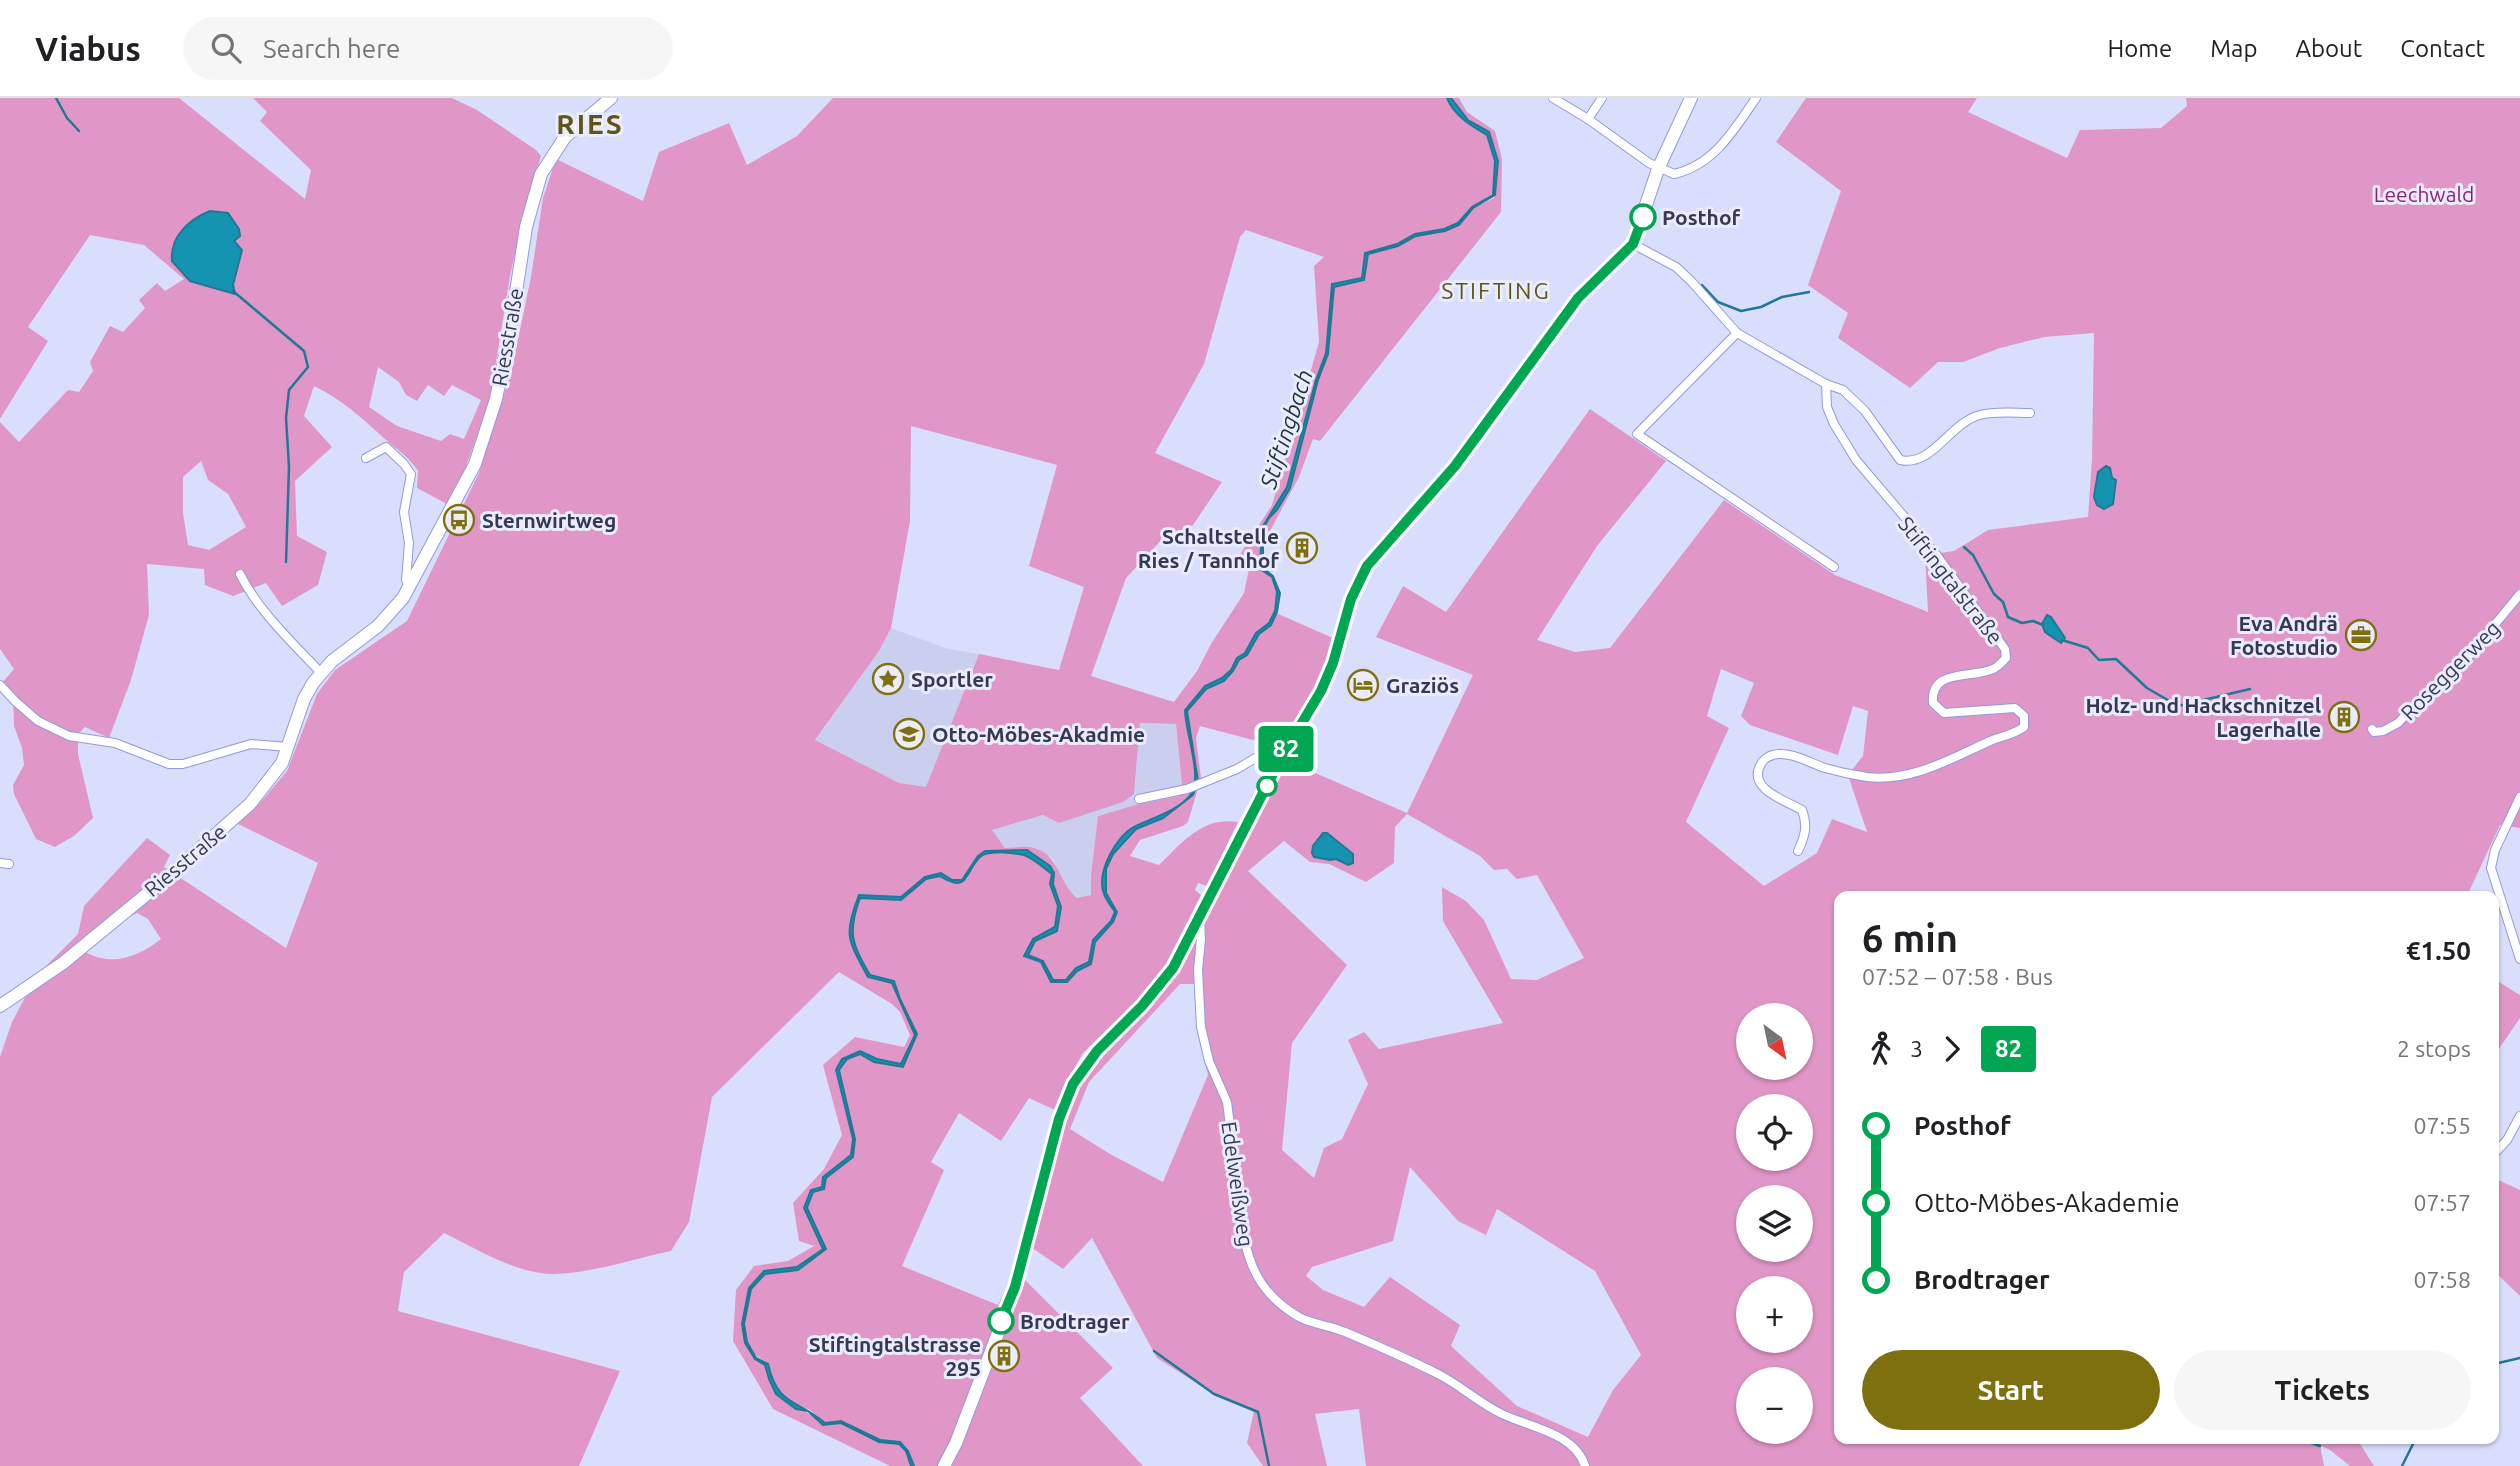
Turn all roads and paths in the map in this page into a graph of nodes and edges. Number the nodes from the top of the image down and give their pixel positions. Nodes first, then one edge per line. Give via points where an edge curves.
1 (611, 98) edge
2 (1553, 98) edge
3 (1602, 98) edge
4 (1691, 98) edge
5 (1756, 98) edge
6 (1588, 119) junction
7 (1658, 169) junction
8 (1633, 244) junction
9 (1737, 333) junction
10 (1826, 384) junction
11 (2030, 413) dead end
12 (366, 458) dead end
13 (1834, 567) dead end
14 (240, 574) dead end
15 (409, 588) junction
16 (2520, 594) edge
17 (321, 673) junction
18 (0, 685) edge
19 (2372, 729) dead end
20 (288, 747) junction
21 (1285, 751) junction
22 (2520, 797) edge
23 (1139, 799) dead end
24 (1798, 851) dead end
25 (2498, 891) edge
26 (2499, 893) edge
27 (1200, 917) junction
28 (2520, 959) edge
29 (0, 1006) edge
30 (2520, 1116) edge
31 (2499, 1149) edge
32 (944, 1466) edge
33 (1585, 1466) edge

1 - 15 street, Riesstraße via 565,137 541,174 526,226 496,399 475,464
2 - 6 street
3 - 6 street
4 - 7 street
5 - 7 street via 1713,156 1683,172
6 - 7 street
7 - 8 street
8 - 9 street via 1684,274
8 - 21 street via 1578,298 1455,466 1367,566 1351,599 1328,676
9 - 10 street
9 - 13 street via 1637,434
10 - 11 street via 1843,390 1865,411 1900,460 1920,460 1961,424 1979,415
10 - 24 street, Stiftingtalstraße via 1834,424 1856,460 1935,553 2004,649 2006,658 1995,669 1938,683 1933,703 1944,713 2015,708 2024,716 2024,727 1914,774 1889,778 1773,755 1764,760 1758,776 1771,795 1802,810 1806,834
12 - 15 street via 386,447 411,474 404,512
14 - 17 street via 268,616
15 - 17 street, Riesstraße via 388,617
16 - 19 street, Roseggerweg via 2464,662 2408,715 2383,731
17 - 20 street, Riesstraße via 304,699
18 - 20 street via 38,721 69,736 115,743 169,764 251,744
20 - 29 street, Riesstraße via 276,774 235,818 63,963
21 - 23 street via 1272,748 1237,769 1187,789
21 - 27 street
22 - 25 street via 2495,850 2491,868
26 - 28 street
27 - 32 street via 1166,979 1097,1051 1073,1084 1059,1119 1013,1294
27 - 33 street, Edelweißweg via 1201,1027 1209,1061 1227,1102 1244,1236 1254,1274 1301,1318 1335,1328 1439,1374 1501,1413 1571,1445
30 - 31 street

